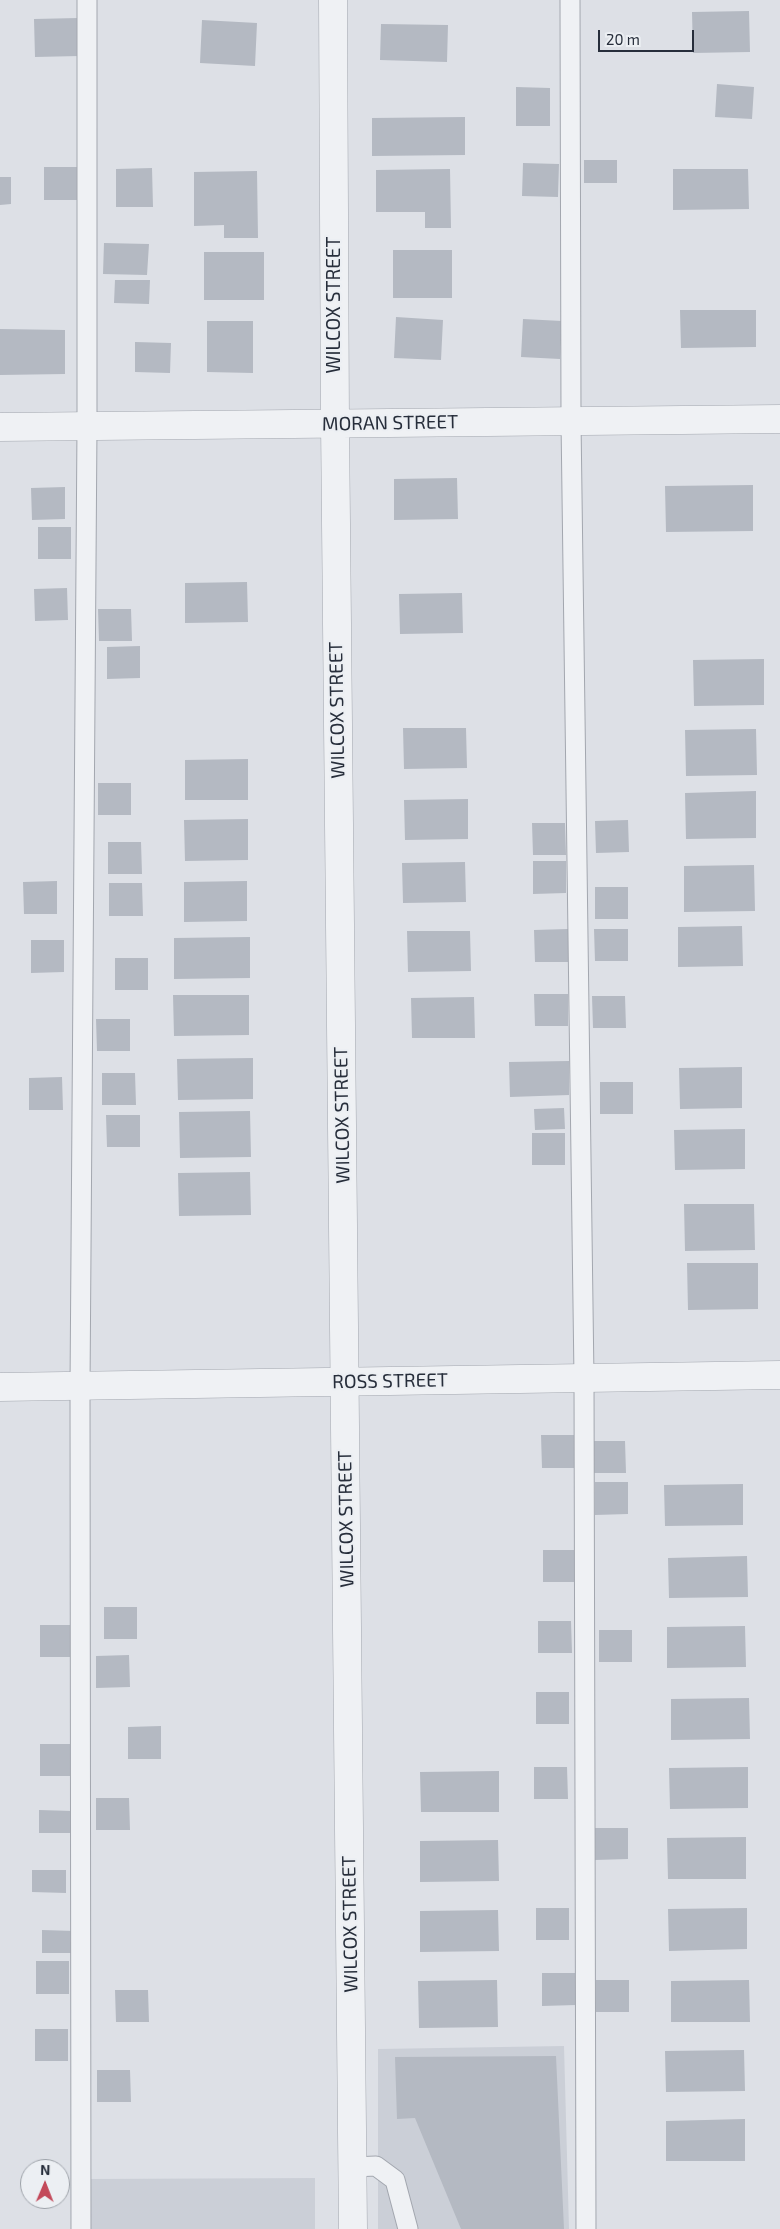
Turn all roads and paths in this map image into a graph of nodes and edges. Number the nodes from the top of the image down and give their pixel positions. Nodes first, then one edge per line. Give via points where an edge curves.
1 (87, 0) edge
2 (333, 0) edge
3 (570, 0) edge
4 (780, 419) edge
5 (571, 421) junction
6 (334, 423) junction
7 (87, 426) junction
8 (0, 427) edge
9 (780, 1375) edge
10 (584, 1378) junction
11 (344, 1382) junction
12 (80, 1386) junction
13 (0, 1387) edge
14 (353, 2167) junction
15 (81, 2229) edge
16 (353, 2229) edge
17 (408, 2229) edge
18 (586, 2229) edge

1 - 7 lane
2 - 6 street, WILCOX STREET
3 - 5 lane
4 - 5 street, MORAN STREET
5 - 6 street, MORAN STREET
5 - 10 lane
6 - 7 street, MORAN STREET
6 - 11 street, WILCOX STREET
7 - 8 street, MORAN STREET
7 - 12 lane
9 - 10 street, ROSS STREET
10 - 11 street, ROSS STREET
10 - 18 lane
11 - 12 street, ROSS STREET
11 - 14 street, WILCOX STREET
12 - 13 street, ROSS STREET
12 - 15 lane
14 - 16 street, WILCOX STREET
14 - 17 lane via 376,2166 395,2180

